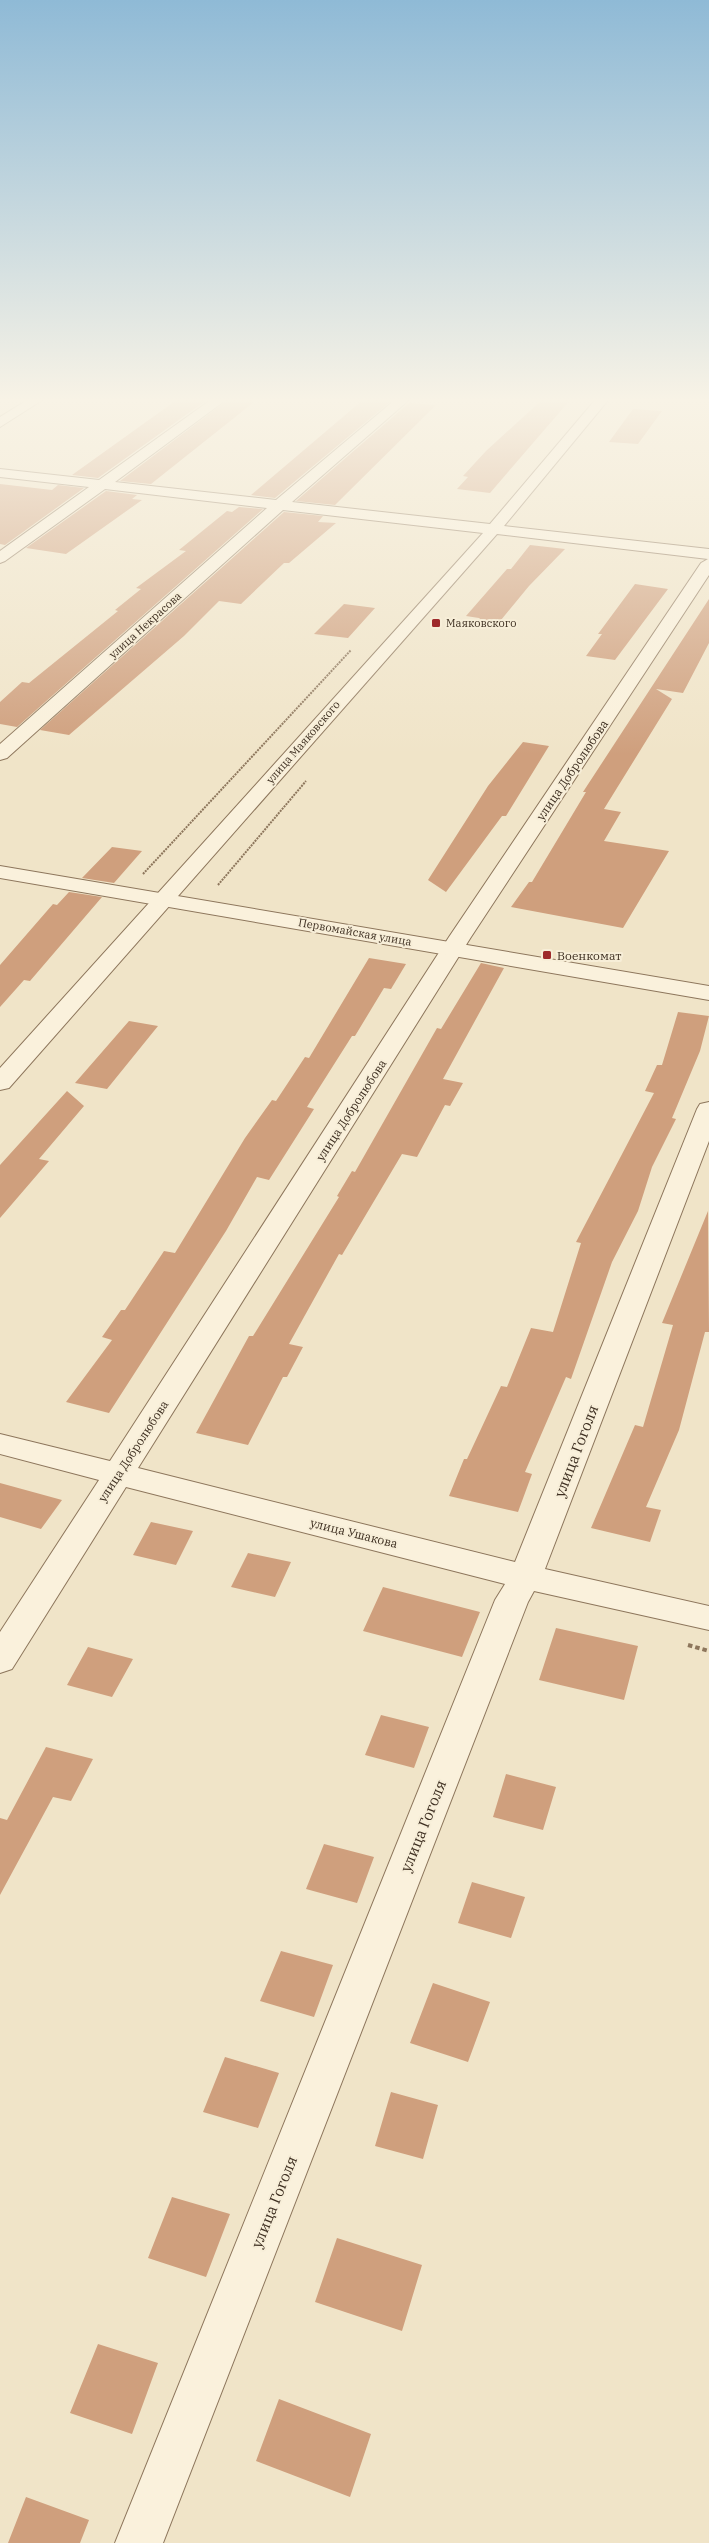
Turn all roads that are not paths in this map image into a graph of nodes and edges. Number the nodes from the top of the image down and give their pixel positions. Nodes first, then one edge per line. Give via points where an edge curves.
1 (56, 518) edge
2 (265, 518) edge
3 (397, 518) edge
4 (503, 518) edge
5 (494, 529) junction
6 (709, 554) edge
7 (0, 558) edge
8 (709, 563) edge
9 (0, 754) edge
10 (0, 872) edge
11 (165, 899) junction
12 (454, 950) junction
13 (709, 993) edge
14 (0, 1083) edge
15 (709, 1109) edge
16 (0, 1444) edge
17 (119, 1474) junction
18 (526, 1577) junction
19 (709, 1618) edge
20 (0, 1660) edge
21 (139, 2543) edge

1 - 7 street
2 - 9 street, улица Некрасова
3 - 5 street
4 - 5 street, улица Маяковского
5 - 6 street
5 - 11 street, улица Маяковского
8 - 12 street, улица Добролюбова
10 - 11 street, Первомайская улица
11 - 12 street, Первомайская улица
11 - 14 street, улица Маяковского
12 - 13 street, Первомайская улица
12 - 17 street, улица Добролюбова
15 - 18 street, улица Гоголя
16 - 17 street, улица Ушакова
17 - 18 street, улица Ушакова
17 - 20 street, улица Добролюбова
18 - 19 street, улица Ушакова
18 - 21 street, улица Гоголя via 512,1600

